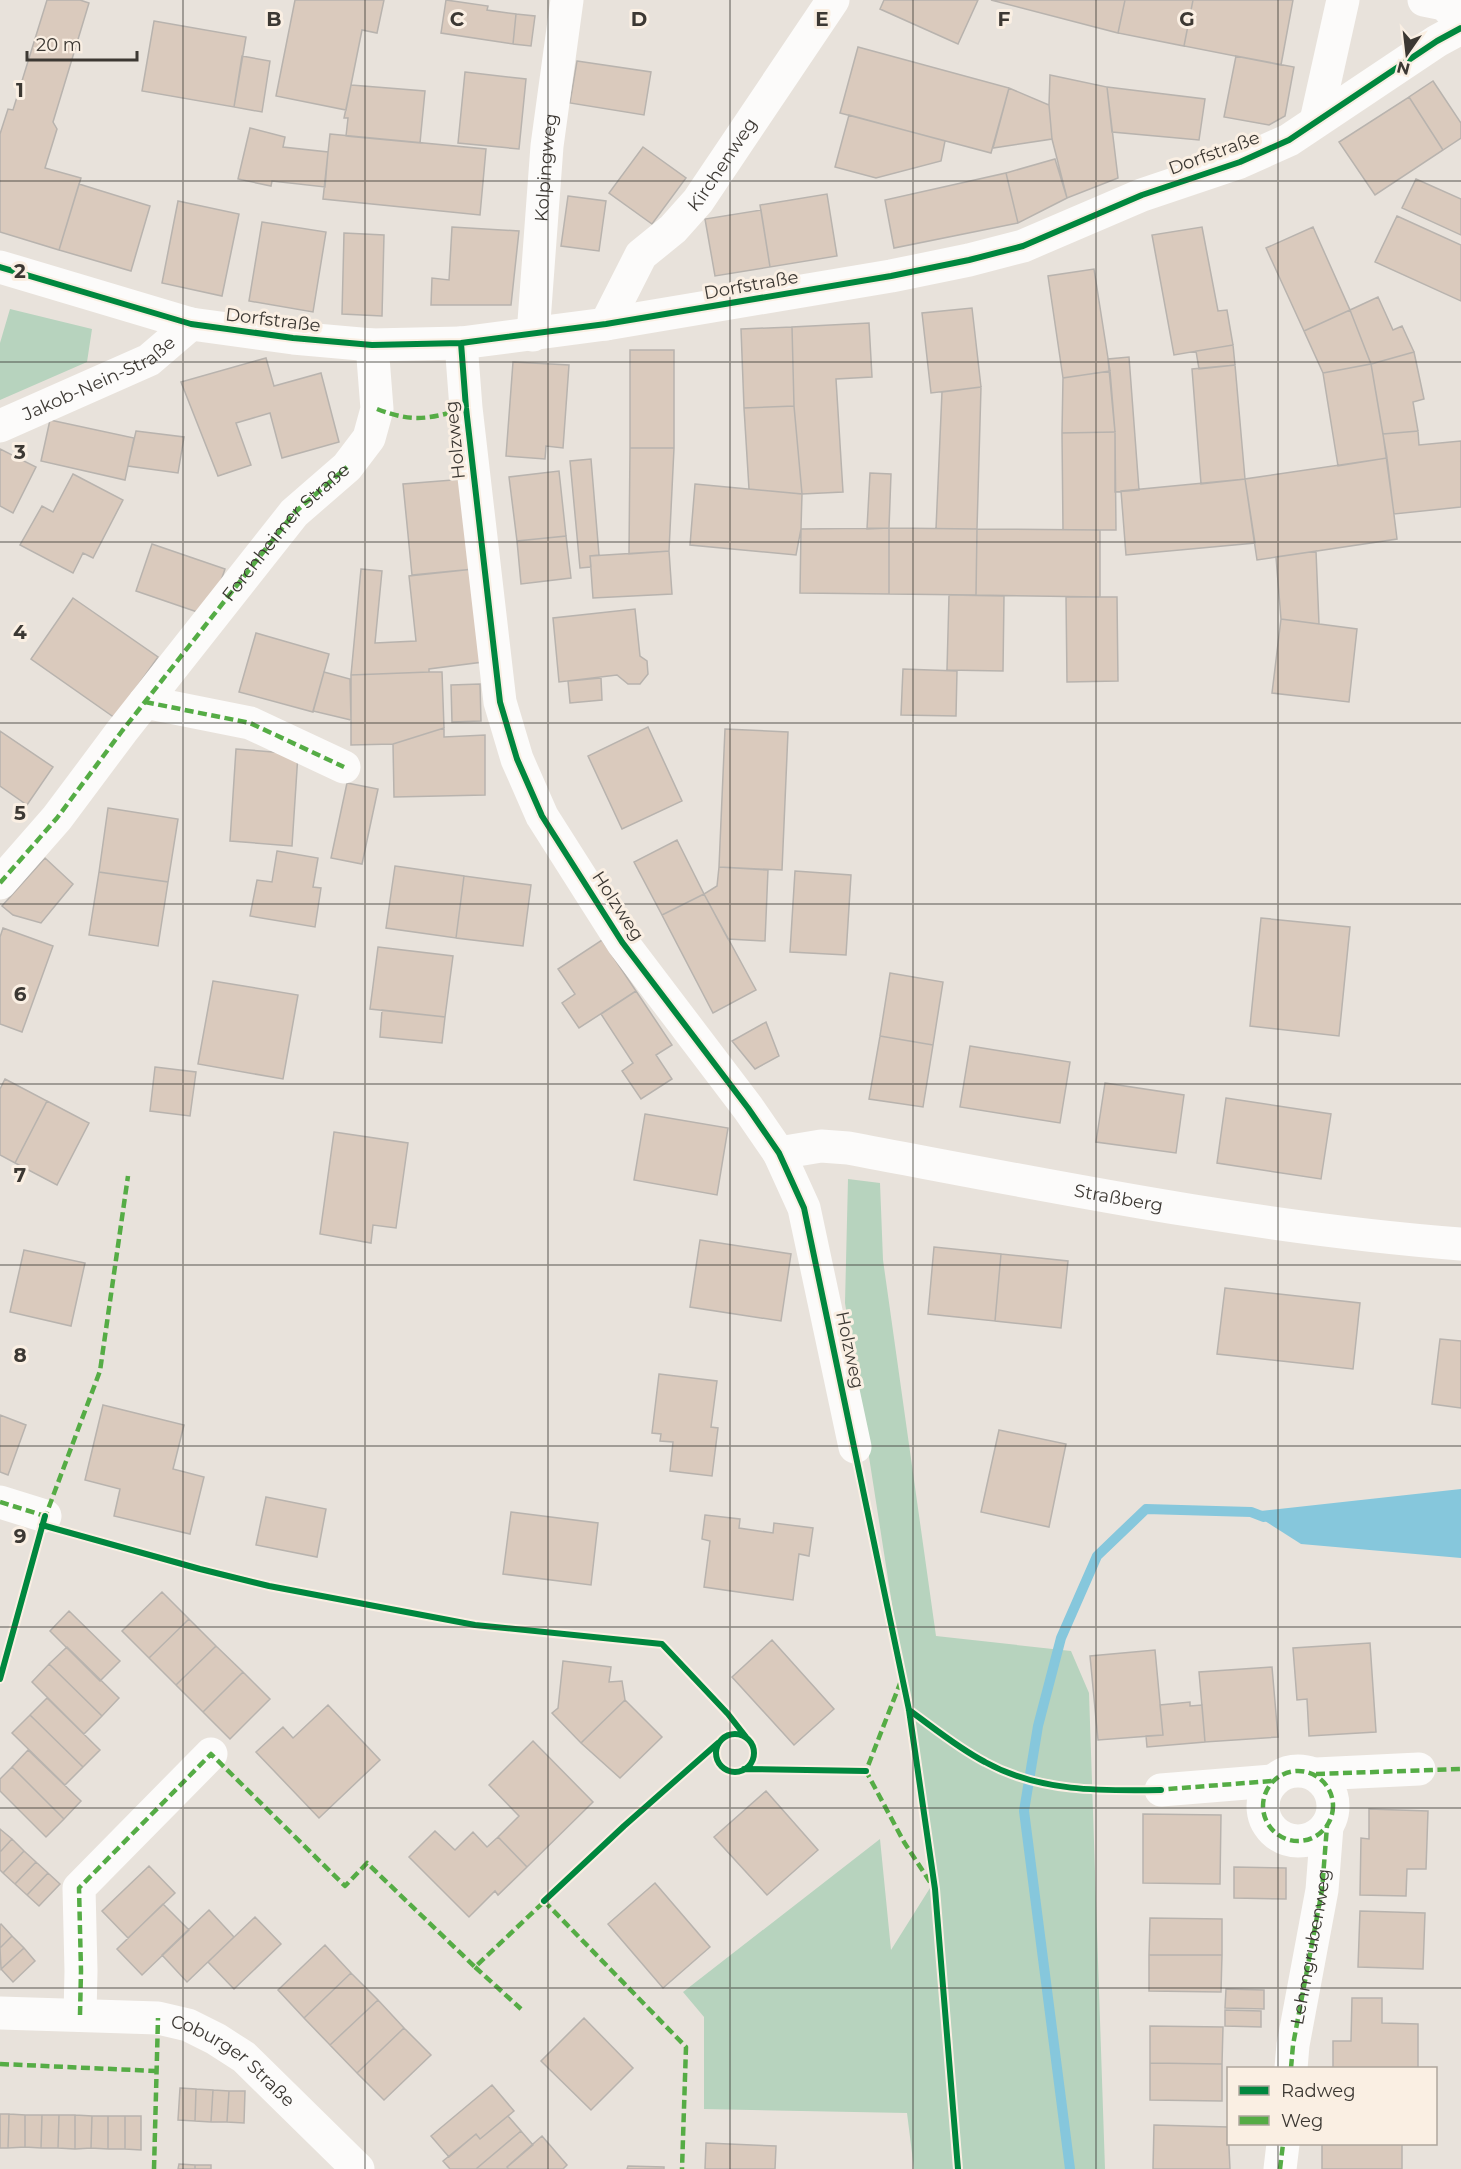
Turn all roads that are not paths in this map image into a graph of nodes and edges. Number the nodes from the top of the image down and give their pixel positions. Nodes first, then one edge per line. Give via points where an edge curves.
1 (567, 0) edge
2 (833, 0) edge
3 (1343, 0) edge
4 (1424, 0) edge
5 (1461, 21) edge
6 (1461, 28) edge
7 (1316, 122) junction
8 (0, 267) edge
9 (191, 324) junction
10 (606, 324) junction
11 (533, 335) junction
12 (462, 343) junction
13 (372, 345) junction
14 (0, 426) edge
15 (145, 702) junction
16 (344, 767) dead end
17 (0, 883) edge
18 (779, 1154) junction
19 (1461, 1244) edge
20 (855, 1447) dead end
21 (0, 1502) edge
22 (45, 1516) dead end
23 (212, 1754) dead end
24 (1419, 1769) dead end
25 (1316, 1774) junction
26 (1272, 1781) junction
27 (1161, 1790) dead end
28 (1328, 1826) junction
29 (0, 2013) edge
30 (80, 2015) junction
31 (1291, 2067) edge
32 (1282, 2145) edge
33 (358, 2169) edge
34 (1280, 2169) edge

1 - 11 street, Kolpingweg via 548,146
2 - 10 street, Kirchenweg via 698,201 673,229 641,255
3 - 7 street
4 - 5 street via 1444,4
6 - 7 street, Dorfstraße
7 - 10 street, Dorfstraße via 1240,162 1142,195 1023,246 891,276
8 - 9 street, Dorfstraße
9 - 13 street, Dorfstraße via 293,339
9 - 14 street, Jakob-Nein-Straße via 149,360
10 - 11 street, Dorfstraße
11 - 12 street, Dorfstraße
12 - 13 street, Dorfstraße
12 - 18 street, Holzweg via 500,702 517,759 542,816 622,942
13 - 15 street, Forchheimer Straße via 377,409 369,438 347,467 294,513
15 - 16 street via 250,723
15 - 17 street, Forchheimer Straße via 57,818
18 - 19 street, Straßberg via 821,1146 848,1148 1196,1212 1381,1238
18 - 20 street, Holzweg via 804,1208
21 - 22 street
23 - 30 street via 79,1888
24 - 25 street
25 - 26 street via 1292,1770
25 - 28 street, Lehmgrubenweg via 1325,1781 1334,1804
26 - 27 street
26 - 28 street via 1262,1802 1263,1814 1276,1833 1286,1839 1309,1840
28 - 31 street, Lehmgrubenweg via 1322,1890
29 - 30 street, Coburger Straße
30 - 33 street, Coburger Straße via 158,2018 188,2025 216,2039 244,2057
32 - 34 street

